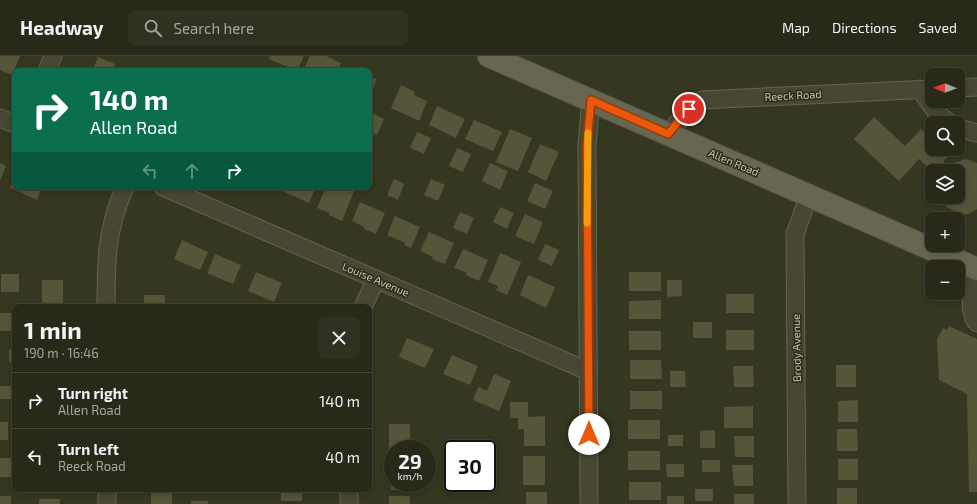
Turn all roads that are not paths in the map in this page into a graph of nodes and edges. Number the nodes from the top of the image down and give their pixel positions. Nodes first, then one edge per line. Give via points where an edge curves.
1 (53, 56) edge
2 (490, 56) edge
3 (48, 68) edge
4 (977, 87) edge
5 (965, 88) edge
6 (925, 89) edge
7 (591, 100) junction
8 (934, 108) edge
9 (941, 116) edge
10 (0, 118) edge
11 (12, 123) edge
12 (965, 130) edge
13 (977, 133) edge
14 (668, 134) junction
15 (124, 190) edge
16 (170, 190) edge
17 (809, 195) junction
18 (975, 268) edge
19 (376, 280) junction
20 (106, 304) edge
21 (364, 304) edge
22 (977, 323) edge
23 (588, 371) junction
24 (107, 492) edge
25 (349, 492) edge
26 (107, 504) edge
27 (349, 504) edge
28 (589, 504) edge
29 (797, 504) edge

1 - 3 street
2 - 7 main road, Allen Road
4 - 5 street
6 - 14 street, Reeck Road via 702,100 689,109
7 - 14 main road, Allen Road
7 - 23 street via 587,144
8 - 9 street
10 - 11 street
12 - 13 street
14 - 17 main road, Allen Road
15 - 20 street via 108,242
16 - 19 street, Louise Avenue
17 - 18 main road, Allen Road
17 - 29 street, Brody Avenue via 794,234
18 - 22 street via 971,310 973,320
19 - 21 street
19 - 23 street, Louise Avenue
23 - 28 street
24 - 26 street
25 - 27 street

